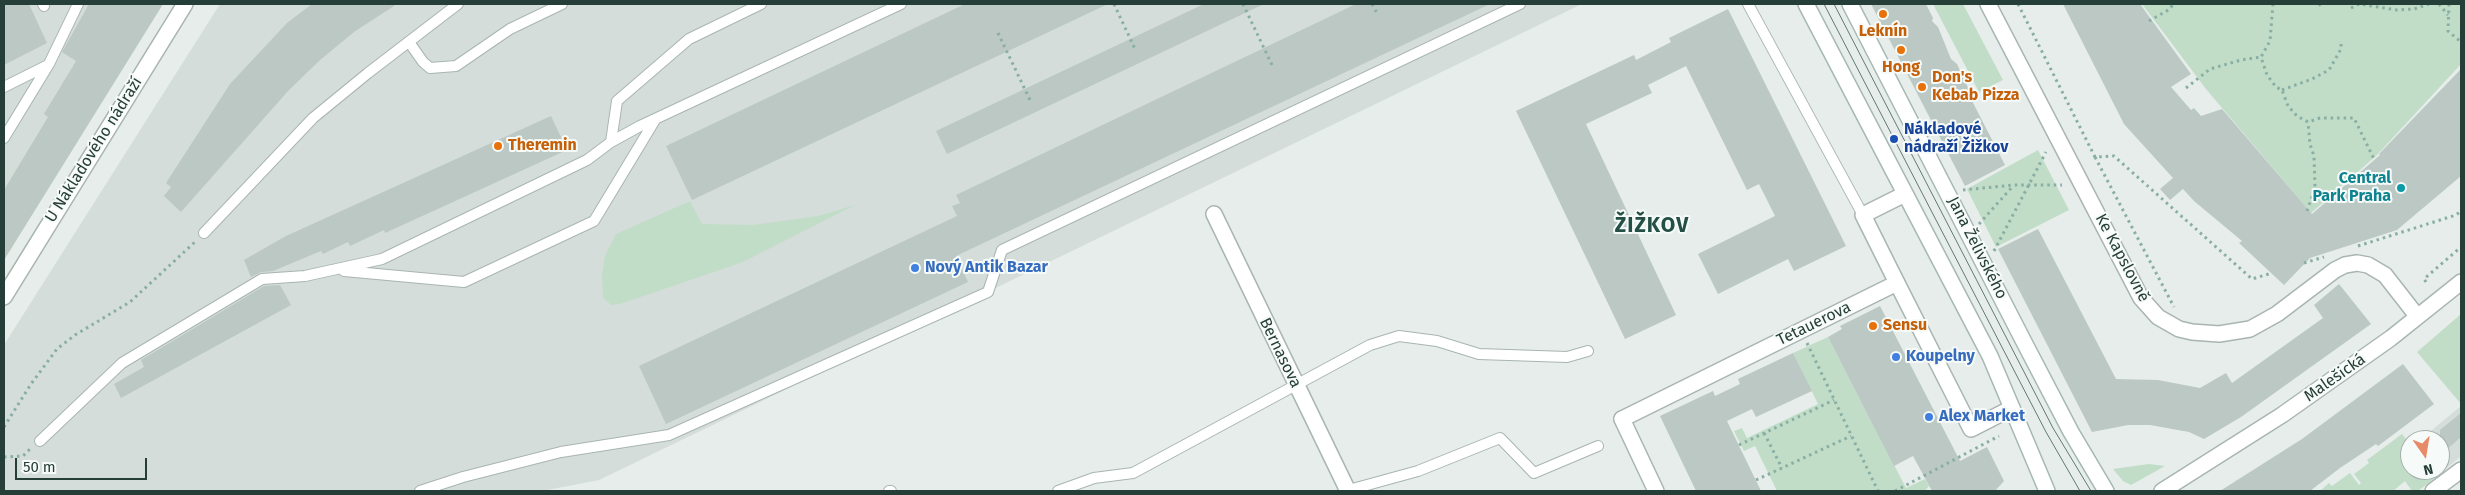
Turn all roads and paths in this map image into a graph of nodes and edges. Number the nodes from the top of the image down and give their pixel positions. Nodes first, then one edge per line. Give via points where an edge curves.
1 (78, 4) edge
2 (185, 4) edge
3 (458, 4) edge
4 (562, 4) edge
5 (761, 4) edge
6 (901, 4) edge
7 (1114, 4) edge
8 (1243, 4) edge
9 (1372, 4) edge
10 (1520, 4) edge
11 (1748, 4) edge
12 (1806, 4) edge
13 (1850, 4) edge
14 (1988, 4) edge
15 (2018, 4) edge
16 (2173, 4) edge
17 (2273, 4) edge
18 (2319, 4) edge
19 (2429, 4) edge
20 (2439, 4) edge
21 (2449, 4) edge
22 (2322, 7) dead end
23 (2351, 8) dead end
24 (1377, 13) dead end
25 (2448, 16) junction
26 (2149, 21) dead end
27 (998, 34) dead end
28 (2341, 41) dead end
29 (409, 42) junction
30 (2461, 42) edge
31 (1135, 49) dead end
32 (2261, 57) junction
33 (49, 64) junction
34 (1272, 65) dead end
35 (4, 87) edge
36 (2186, 88) dead end
37 (2282, 90) junction
38 (1030, 100) dead end
39 (655, 120) junction
40 (2308, 122) junction
41 (4, 138) edge
42 (611, 142) junction
43 (2046, 152) dead end
44 (2094, 158) junction
45 (2374, 159) dead end
46 (2062, 184) dead end
47 (2014, 185) junction
48 (2028, 186) junction
49 (1959, 191) dead end
50 (1905, 194) junction
51 (2307, 211) dead end
52 (2461, 211) edge
53 (1214, 214) dead end
54 (1863, 214) junction
55 (1978, 224) dead end
56 (204, 233) joint
57 (2461, 248) edge
58 (2349, 249) dead end
59 (1993, 253) dead end
60 (2332, 254) dead end
61 (2323, 257) junction
62 (2304, 264) dead end
63 (2315, 264) dead end
64 (333, 270) junction
65 (2272, 273) dead end
66 (2426, 282) dead end
67 (2461, 282) edge
68 (1897, 283) junction
69 (4, 297) edge
70 (2178, 314) dead end
71 (2417, 316) junction
72 (1800, 330) junction
73 (1588, 352) dead end
74 (1296, 384) junction
75 (1834, 400) junction
76 (2012, 408) junction
77 (4, 428) edge
78 (1764, 432) junction
79 (1851, 436) junction
80 (1999, 436) dead end
81 (40, 440) joint
82 (1739, 445) dead end
83 (1598, 446) dead end
84 (4, 457) edge
85 (1782, 468) junction
86 (2461, 470) edge
87 (1756, 480) dead end
88 (420, 491) edge
89 (1058, 491) edge
90 (1347, 491) edge
91 (1656, 491) edge
92 (1878, 491) edge
93 (1895, 491) edge
94 (2047, 491) edge
95 (2106, 491) edge
96 (2162, 491) edge
97 (2433, 491) edge

1 - 33 lane
2 - 69 street, U Nákladového nádraží
3 - 29 lane
4 - 29 lane via 510,29 456,66 430,68
5 - 42 lane via 689,39 617,101
6 - 39 lane
7 - 31 path
8 - 34 path
9 - 24 path
10 - 88 lane via 1002,250 988,292 669,435 561,452
11 - 54 lane
12 - 50 street
13 - 95 street, Jana Želivského via 2071,432
14 - 71 street, Ke Kapslovně via 2141,298 2158,317 2179,329 2198,333 2219,334 2250,329 2277,314 2335,270 2357,263 2385,275
15 - 44 path
16 - 26 path
17 - 32 path via 2270,41
18 - 22 path
19 - 23 path via 2397,10 2358,4
20 - 25 path
21 - 25 path
25 - 30 path via 2448,31
27 - 38 path
28 - 37 path via 2329,70
29 - 56 lane via 313,118
32 - 36 path via 2210,69
32 - 37 path via 2267,75
33 - 35 lane
33 - 41 lane
37 - 40 path via 2288,106
39 - 42 lane
39 - 64 lane via 594,221 464,282
40 - 45 path via 2320,118 2354,118
40 - 51 path via 2315,188
42 - 64 lane via 587,160 382,259
43 - 48 path
44 - 65 path via 2114,156 2252,279
44 - 70 path
46 - 48 path
47 - 48 path
47 - 49 path
47 - 55 path
48 - 59 path
50 - 54 street
50 - 76 street via 1990,356
52 - 58 path
53 - 74 street, Bernasova
54 - 68 street
56 - 77 path via 130,302 58,349 31,384
57 - 66 path via 2424,279
60 - 61 path
61 - 62 path
61 - 63 path
64 - 81 lane via 262,279 122,363
67 - 71 street, Malešická
68 - 72 street, Tetauerova
68 - 76 street via 1971,429
71 - 96 street, Malešická via 2282,415
72 - 75 path
72 - 91 street, Tetauerova via 1622,419
73 - 74 lane via 1567,357 1478,354 1437,341 1399,336 1370,345
74 - 89 lane via 1133,473 1094,478
74 - 90 street, Bernasova
75 - 78 path
75 - 79 path
76 - 94 street
78 - 82 path
78 - 85 path
79 - 85 path
79 - 92 path
80 - 93 path
81 - 84 path via 23,456
83 - 90 lane via 1534,474 1500,438 1418,471
85 - 87 path
86 - 97 street

